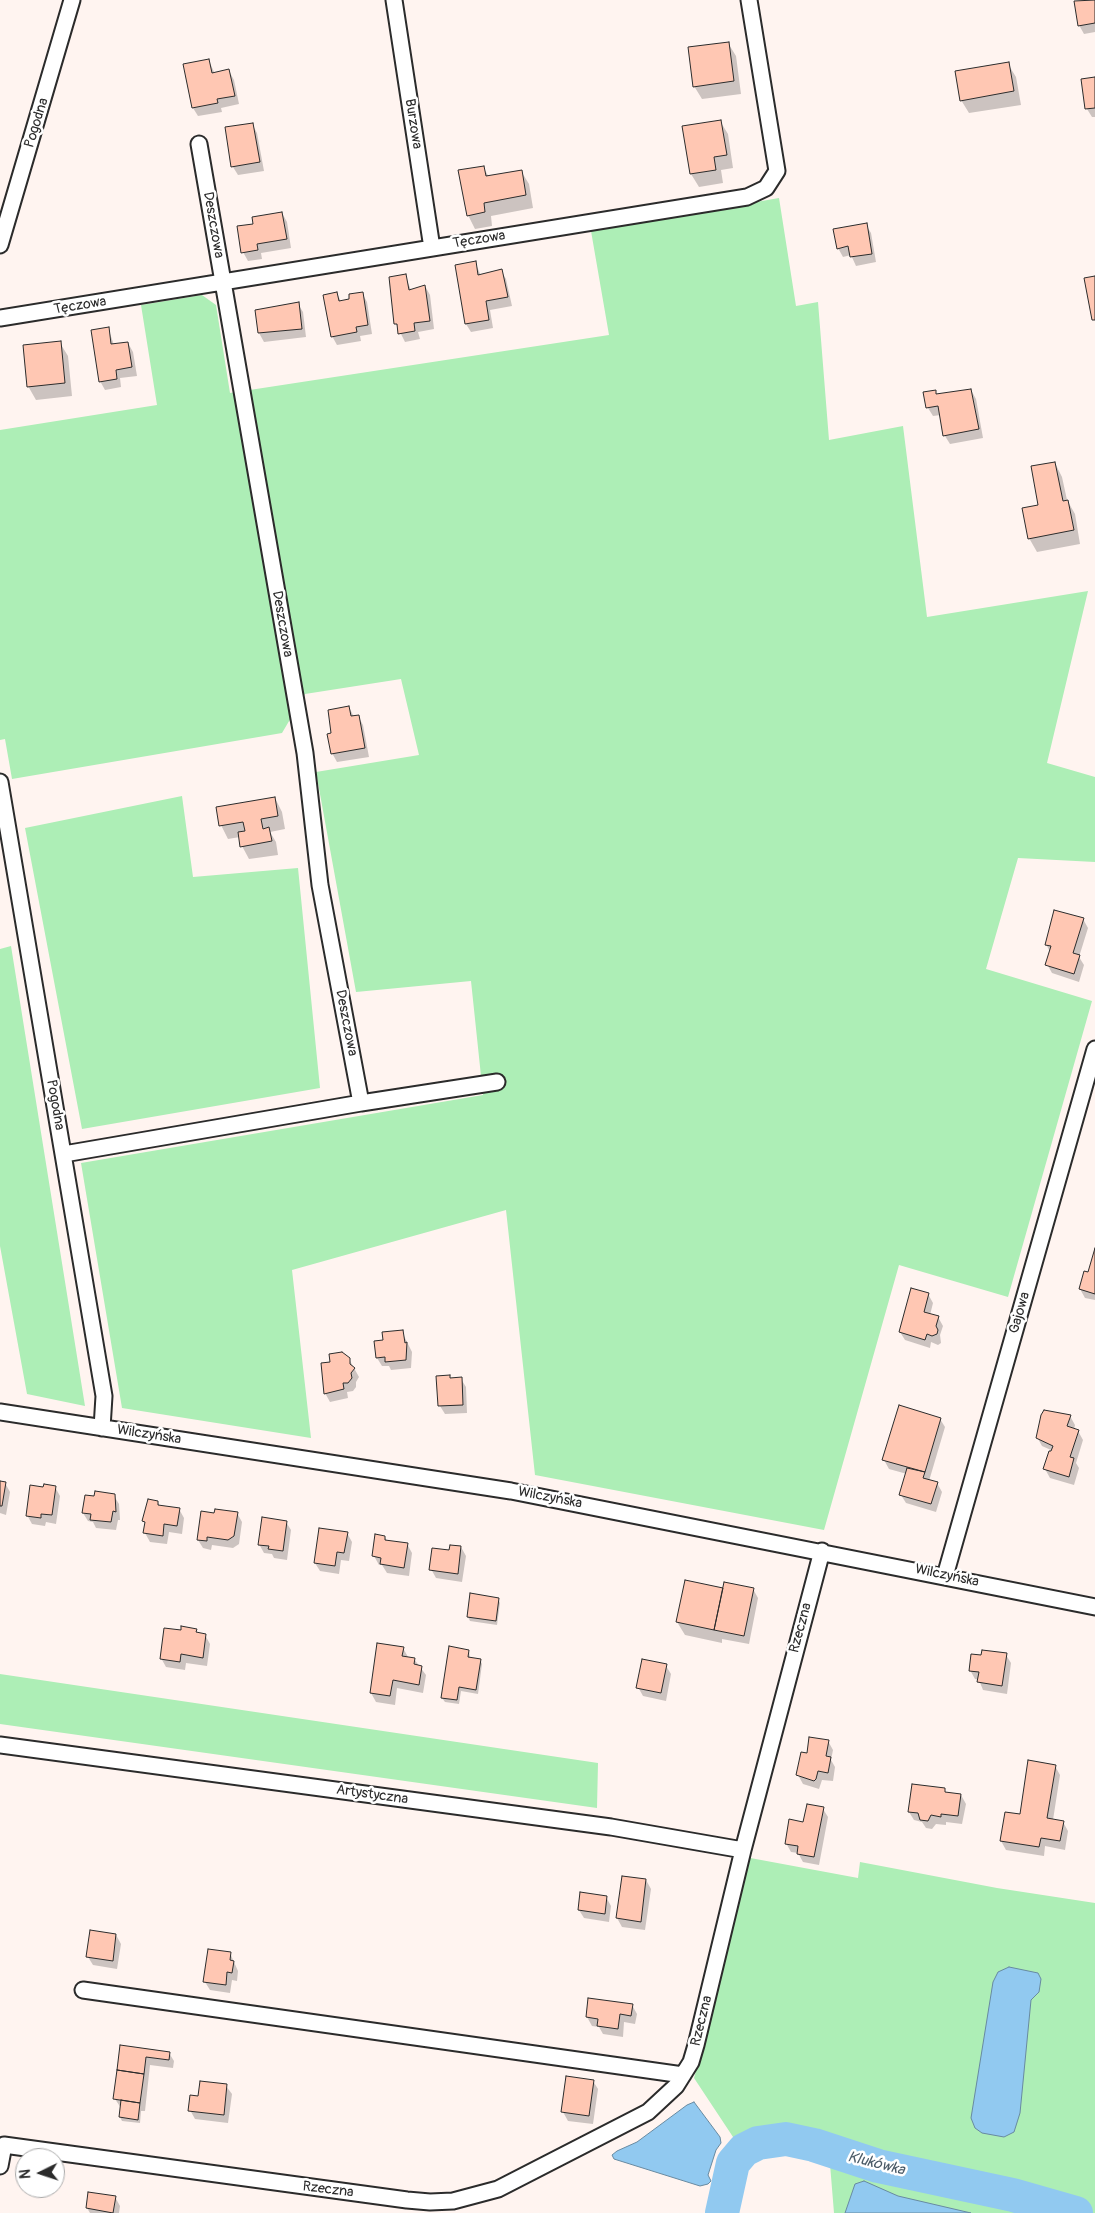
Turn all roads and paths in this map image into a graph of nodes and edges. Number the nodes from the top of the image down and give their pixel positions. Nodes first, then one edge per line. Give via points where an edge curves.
1 (72, 0) edge
2 (394, 0) edge
3 (749, 0) edge
4 (199, 144) dead end
5 (0, 245) edge
6 (432, 248) junction
7 (223, 283) junction
8 (0, 318) edge
9 (0, 782) edge
10 (1095, 1049) edge
11 (497, 1082) dead end
12 (361, 1103) junction
13 (64, 1154) junction
14 (0, 1412) edge
15 (102, 1428) junction
16 (822, 1551) junction
17 (945, 1576) junction
18 (1095, 1606) edge
19 (0, 1745) edge
20 (742, 1850) junction
21 (83, 1990) dead end
22 (683, 2075) junction
23 (0, 2166) edge

1 - 5 street, Pogodna
2 - 6 street, Burzowa
3 - 6 street, Tęczowa via 777,171 766,188 747,197
4 - 7 street, Deszczowa
6 - 7 street, Tęczowa
7 - 8 street, Tęczowa
7 - 12 street, Deszczowa via 305,753 320,885
9 - 13 street, Pogodna
10 - 17 street, Gajowa
11 - 12 street
12 - 13 street
13 - 15 street, Pogodna via 104,1396
14 - 15 street, Wilczyńska
15 - 16 street, Wilczyńska via 511,1490
16 - 17 street, Wilczyńska
16 - 20 street, Rzeczna
17 - 18 street, Wilczyńska
19 - 20 street, Artystyczna via 611,1827
20 - 22 street, Rzeczna via 696,2045
21 - 22 street
22 - 23 street, Rzeczna via 648,2112 498,2189 478,2196 430,2202 4,2145

